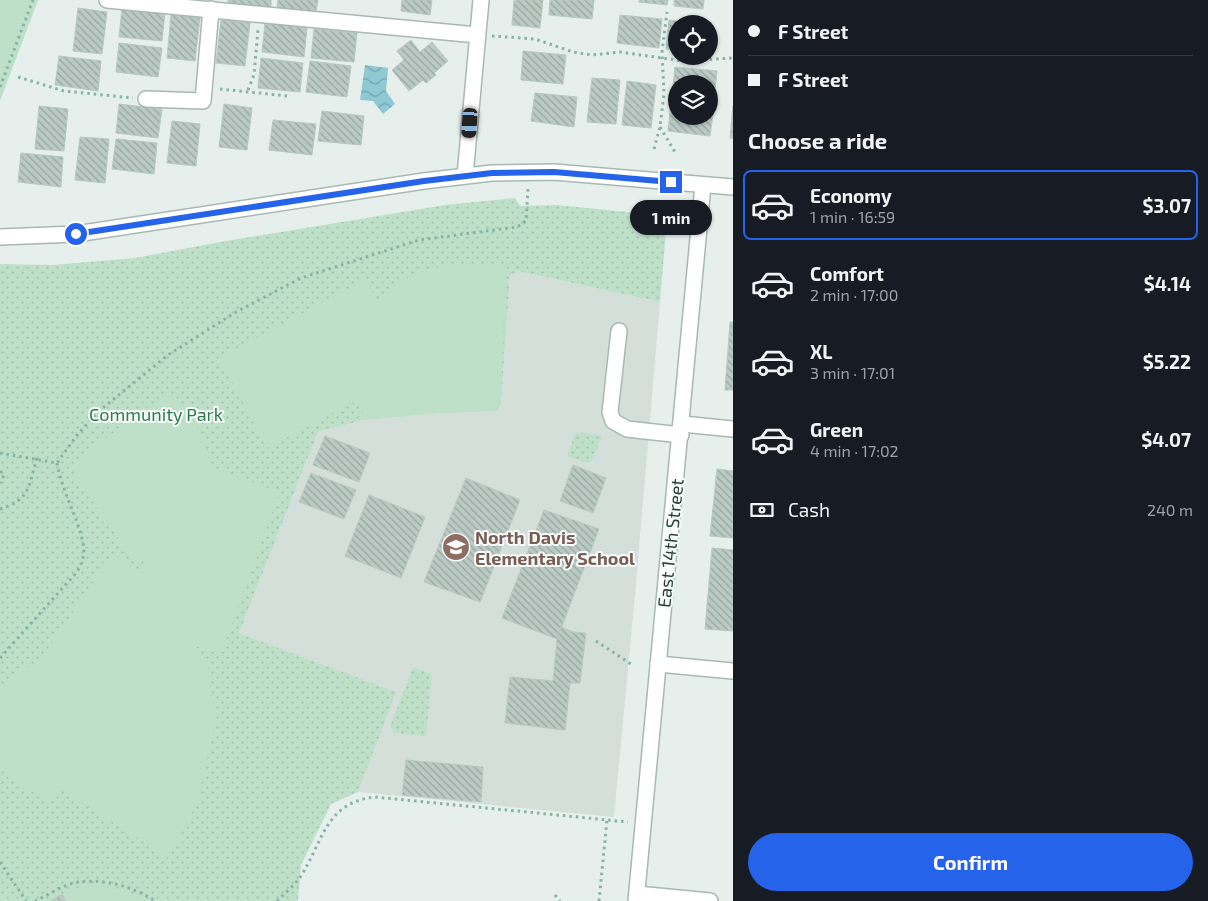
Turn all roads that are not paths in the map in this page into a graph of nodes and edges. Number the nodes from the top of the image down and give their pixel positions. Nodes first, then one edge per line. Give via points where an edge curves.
1 (107, 0) edge
2 (481, 0) edge
3 (211, 9) junction
4 (477, 35) junction
5 (146, 99) road end
6 (465, 176) junction
7 (703, 184) junction
8 (733, 187) edge
9 (0, 237) edge
10 (618, 332) dead end
11 (733, 429) edge
12 (681, 430) junction
13 (658, 664) junction
14 (733, 670) edge
15 (636, 898) edge
16 (710, 901) edge

1 - 3 street
2 - 4 street
3 - 4 street
3 - 5 street via 203,101
4 - 6 street
6 - 7 street via 528,172
6 - 9 street via 76,234
7 - 8 street
7 - 12 street, East 14th Street
10 - 12 street via 610,412 613,421 627,429
11 - 12 street
12 - 13 street, East 14th Street
13 - 14 street
13 - 15 street, East 14th Street
15 - 16 street

